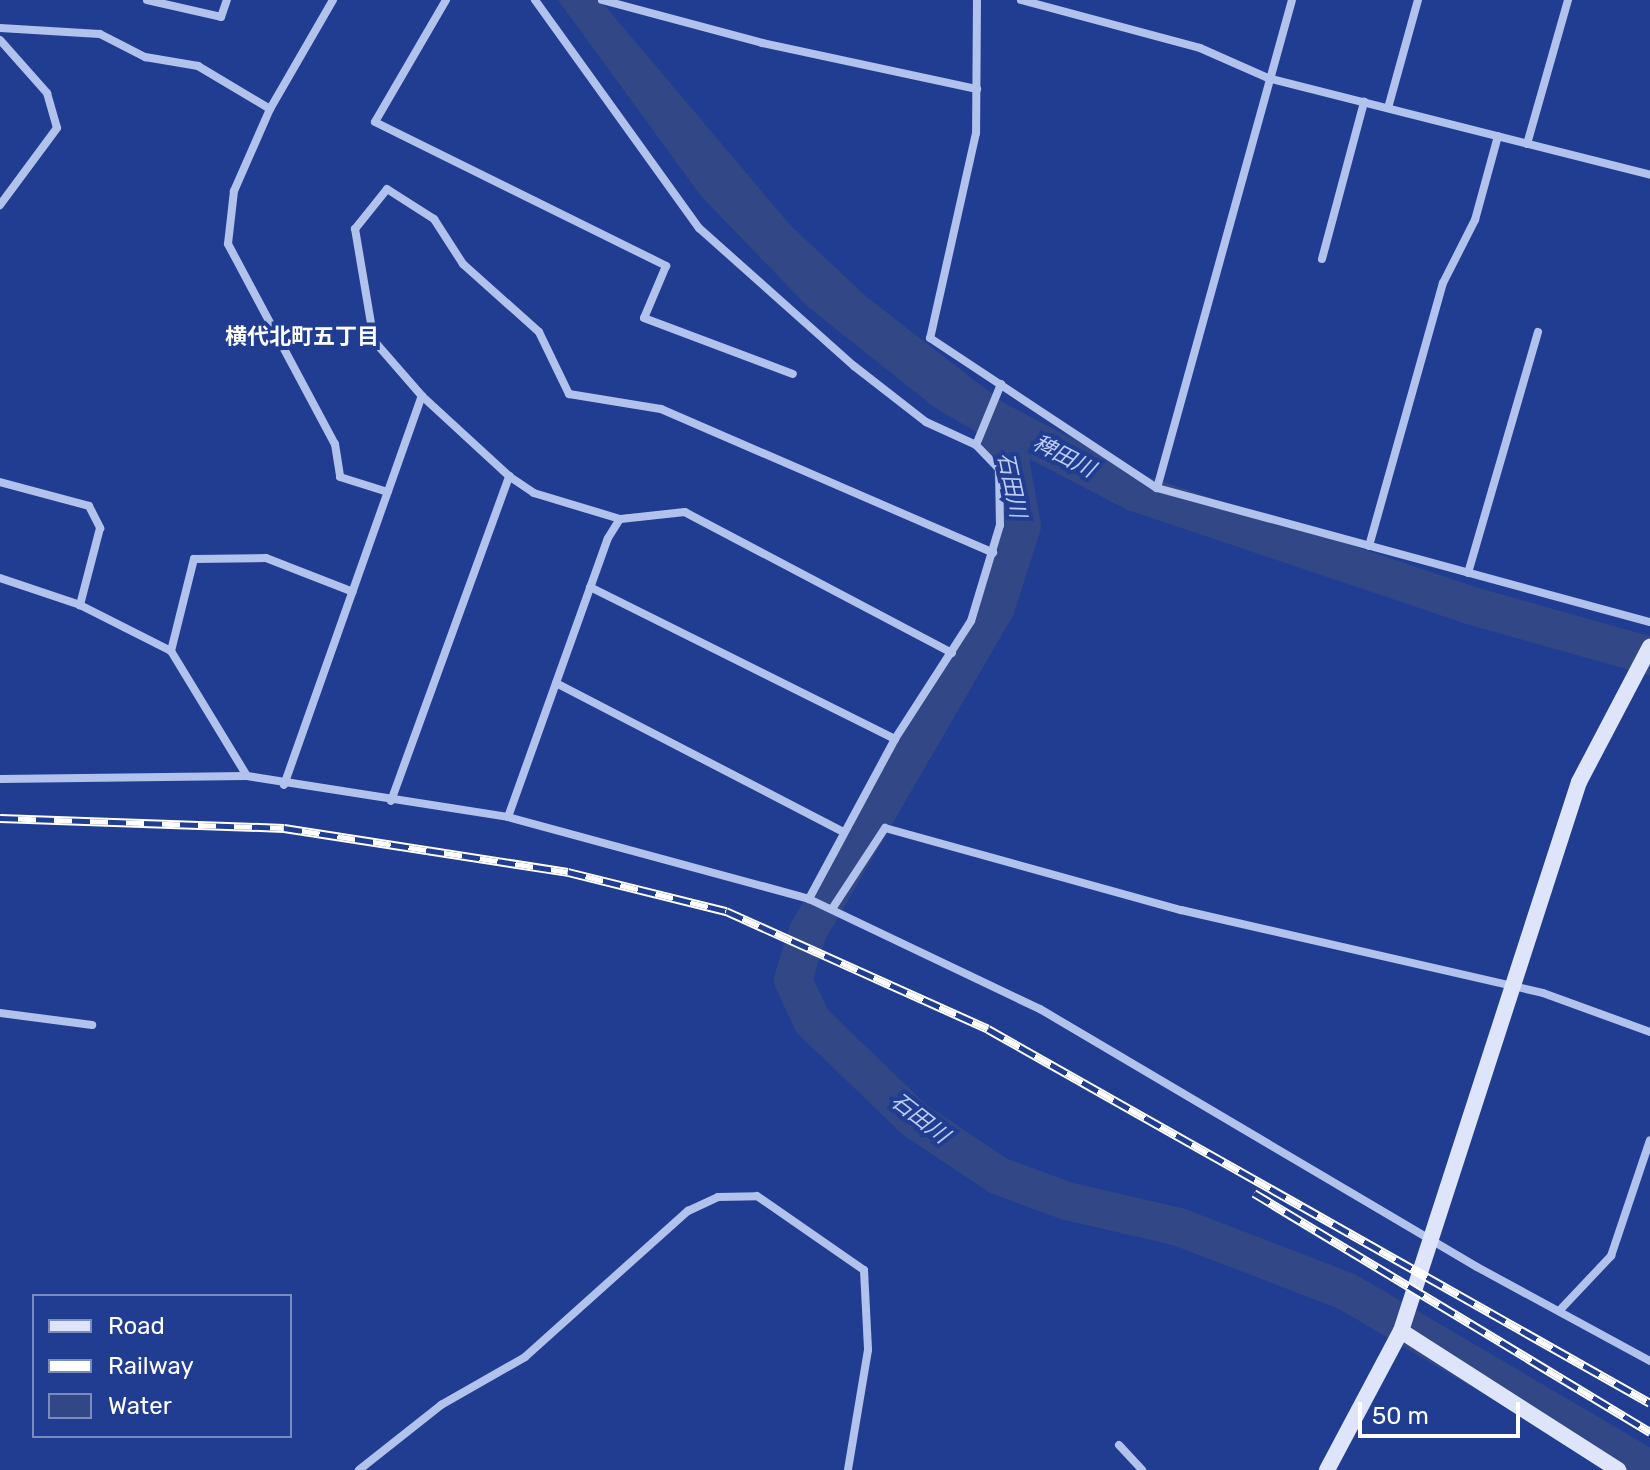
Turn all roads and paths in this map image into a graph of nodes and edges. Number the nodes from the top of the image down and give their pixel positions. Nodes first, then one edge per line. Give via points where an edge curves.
1 (147, 0) edge
2 (227, 0) edge
3 (333, 0) edge
4 (446, 0) edge
5 (535, 0) edge
6 (977, 0) edge
7 (1021, 0) edge
8 (1292, 0) edge
9 (1418, 0) edge
10 (1568, 0) edge
11 (604, 1) edge
12 (624, 3) edge
13 (0, 28) edge
14 (0, 40) edge
15 (1268, 78) junction
16 (977, 89) junction
17 (1364, 102) junction
18 (1388, 108) junction
19 (270, 109) junction
20 (1498, 136) junction
21 (1527, 144) junction
22 (1650, 175) edge
23 (0, 205) edge
24 (1322, 259) dead end
25 (1538, 332) dead end
26 (793, 374) dead end
27 (1001, 384) junction
28 (422, 396) junction
29 (976, 445) junction
30 (509, 476) junction
31 (0, 482) edge
32 (1157, 488) junction
33 (388, 492) junction
34 (620, 519) junction
35 (1369, 546) junction
36 (993, 553) junction
37 (1468, 573) junction
38 (0, 578) edge
39 (590, 587) junction
40 (353, 592) junction
41 (80, 605) junction
42 (1650, 622) edge
43 (1650, 647) edge
44 (171, 651) junction
45 (952, 653) junction
46 (556, 683) junction
47 (895, 739) junction
48 (247, 776) junction
49 (0, 779) edge
50 (284, 785) junction
51 (391, 801) junction
52 (508, 817) junction
53 (844, 832) junction
54 (809, 899) junction
55 (832, 909) junction
56 (1510, 985) junction
57 (0, 1013) edge
58 (92, 1025) dead end
59 (1650, 1032) edge
60 (1650, 1140) edge
61 (1434, 1242) junction
62 (1559, 1311) junction
63 (1401, 1331) junction
64 (1650, 1361) edge
65 (1119, 1445) dead end
66 (359, 1470) edge
67 (848, 1470) edge
68 (1142, 1470) edge
69 (1327, 1470) edge
70 (1618, 1470) edge

1 - 2 street via 221,17
3 - 19 street
4 - 26 street via 375,122 666,266 644,318
5 - 29 street via 699,228 866,376 926,422
6 - 16 street
7 - 15 street via 1200,48
8 - 15 street
9 - 18 street
10 - 21 street
11 - 12 street
12 - 16 street
13 - 19 street via 100,34 145,57 198,66
14 - 23 street via 47,93 57,128
15 - 17 street
15 - 32 street
16 - 27 street via 976,133 930,338
17 - 18 street
17 - 24 street
18 - 20 street
19 - 33 street via 234,191 228,244 335,444 340,477
20 - 21 street
20 - 35 street via 1475,220 1443,283
21 - 22 street
25 - 37 street
27 - 29 street
27 - 32 street
28 - 30 street
28 - 33 street
28 - 36 street via 374,341 362,271 355,229 387,189 434,219 463,264 539,332 569,394 661,409
29 - 36 street via 999,469 1000,525
30 - 34 street via 534,493
30 - 51 street
31 - 41 street via 89,506 100,528
32 - 35 street
33 - 40 street
34 - 39 street
34 - 45 street via 685,512
35 - 37 street
36 - 45 street via 971,621
37 - 42 street
38 - 41 street
39 - 46 street
39 - 47 street
40 - 44 street via 266,558 194,559
40 - 50 street
41 - 44 street
43 - 56 street via 1579,782
44 - 48 street
45 - 47 street
46 - 52 street
46 - 53 street
47 - 53 street
48 - 49 street
48 - 50 street
50 - 51 street
51 - 52 street
52 - 54 street
53 - 54 street
54 - 55 street
55 - 56 street via 885,828 1181,910
55 - 61 street via 1040,1009
56 - 59 street
56 - 61 street
57 - 58 street
60 - 62 street via 1611,1256
61 - 62 street
61 - 63 street
62 - 64 street
63 - 69 street
63 - 70 street
65 - 68 street
66 - 67 street via 441,1405 525,1357 688,1211 718,1197 757,1196 864,1270 868,1350

